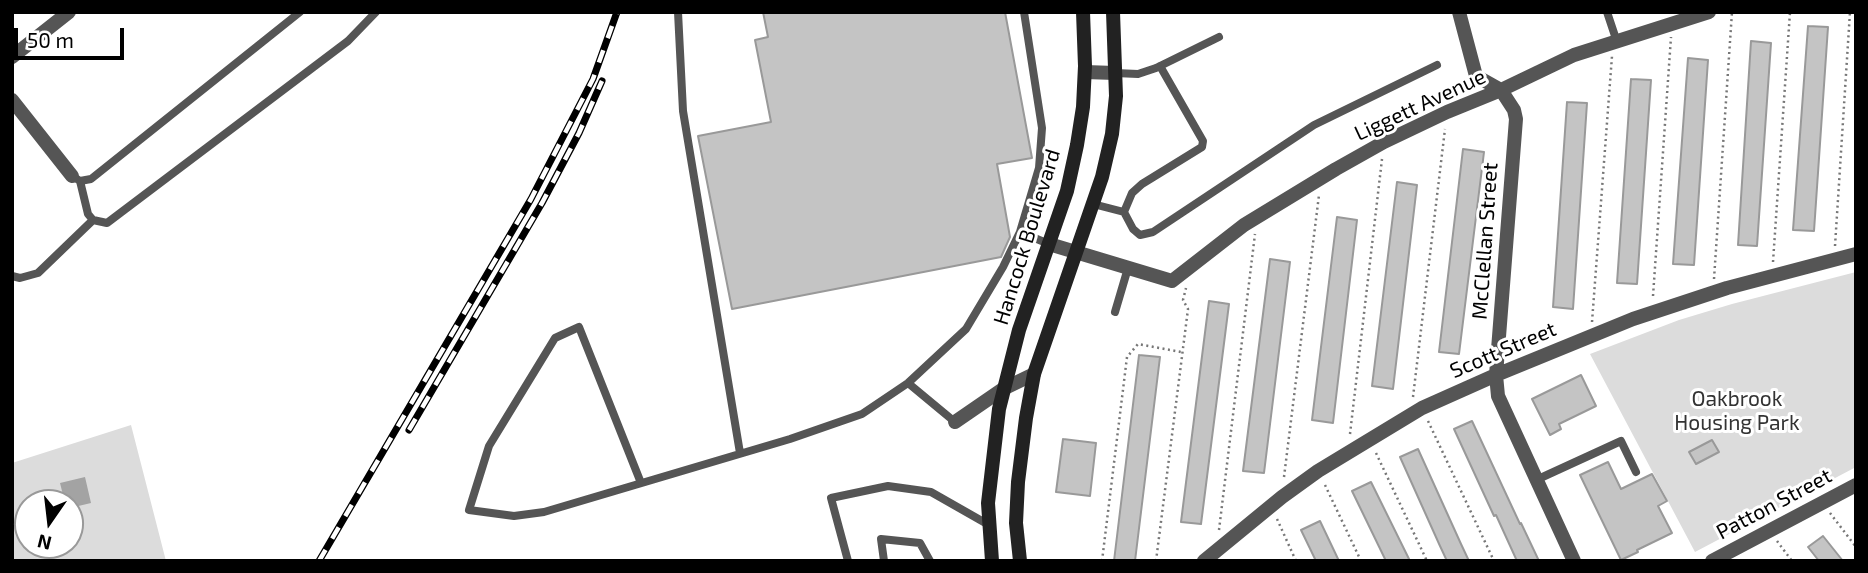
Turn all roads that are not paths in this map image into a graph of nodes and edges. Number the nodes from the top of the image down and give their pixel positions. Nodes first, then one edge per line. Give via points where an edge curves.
1 (69, 12) edge
2 (300, 12) edge
3 (376, 12) edge
4 (678, 12) edge
5 (1024, 12) edge
6 (1083, 12) edge
7 (1113, 12) edge
8 (1459, 12) edge
9 (1607, 12) edge
10 (1709, 12) edge
11 (1219, 37) dead end
12 (1615, 42) junction
13 (12, 57) edge
14 (1437, 65) dead end
15 (1160, 66) junction
16 (1085, 72) junction
17 (1115, 73) junction
18 (1501, 90) junction
19 (12, 100) edge
20 (76, 179) junction
21 (1093, 204) junction
22 (1124, 212) junction
23 (93, 220) junction
24 (1020, 232) junction
25 (1049, 244) junction
26 (1076, 252) junction
27 (1856, 254) edge
28 (1128, 268) junction
29 (12, 276) edge
30 (1115, 312) dead end
31 (1034, 374) junction
32 (1496, 375) junction
33 (908, 383) junction
34 (1003, 389) junction
35 (955, 422) joint
36 (740, 453) junction
37 (1636, 472) dead end
38 (1536, 480) junction
39 (641, 483) junction
40 (1856, 485) edge
41 (989, 526) junction
42 (848, 561) edge
43 (884, 561) edge
44 (930, 561) edge
45 (992, 561) edge
46 (1020, 561) edge
47 (1204, 561) edge
48 (1574, 561) edge
49 (1712, 561) edge

1 - 13 street
2 - 20 lane via 91,179
3 - 23 lane via 348,41 107,223
4 - 36 lane via 683,111
5 - 24 lane via 1042,128 1038,169
6 - 16 street, Hancock Boulevard
7 - 17 street
8 - 18 street, McClellan Street via 1476,76
9 - 12 lane
10 - 12 street, Liggett Avenue
11 - 15 lane
12 - 18 street, Liggett Avenue via 1574,55
14 - 22 lane via 1314,125 1153,232 1140,235
15 - 17 lane via 1138,74
15 - 22 lane via 1203,141 1202,147 1142,184 1132,193
16 - 17 street
16 - 25 street, Hancock Boulevard via 1077,145
17 - 21 street via 1112,134
18 - 28 street, Liggett Avenue via 1384,142 1321,178 1244,225 1172,281
18 - 32 street, McClellan Street via 1516,119
19 - 20 street
20 - 23 lane
21 - 22 lane
21 - 26 street
23 - 29 lane via 38,273
24 - 25 lane
24 - 33 lane via 966,329
25 - 26 street
25 - 34 street, Hancock Boulevard
26 - 28 street
26 - 31 street
27 - 32 street, Scott Street via 1651,313
28 - 30 lane
31 - 34 street
31 - 46 street via 1018,482
32 - 38 street, McClellan Street via 1499,396
32 - 47 street, Scott Street via 1416,411 1318,471
33 - 35 lane
33 - 36 lane via 862,414
34 - 35 street
34 - 41 street, Hancock Boulevard via 990,476
36 - 39 lane
37 - 38 lane via 1621,441
38 - 48 street, McClellan Street
39 - 39 lane via 544,512 514,516 469,510 489,446 555,338 579,327
40 - 49 street, Patton Street
41 - 42 lane via 931,492 888,486 831,498
41 - 45 street, Hancock Boulevard
43 - 44 lane via 881,539 920,543

